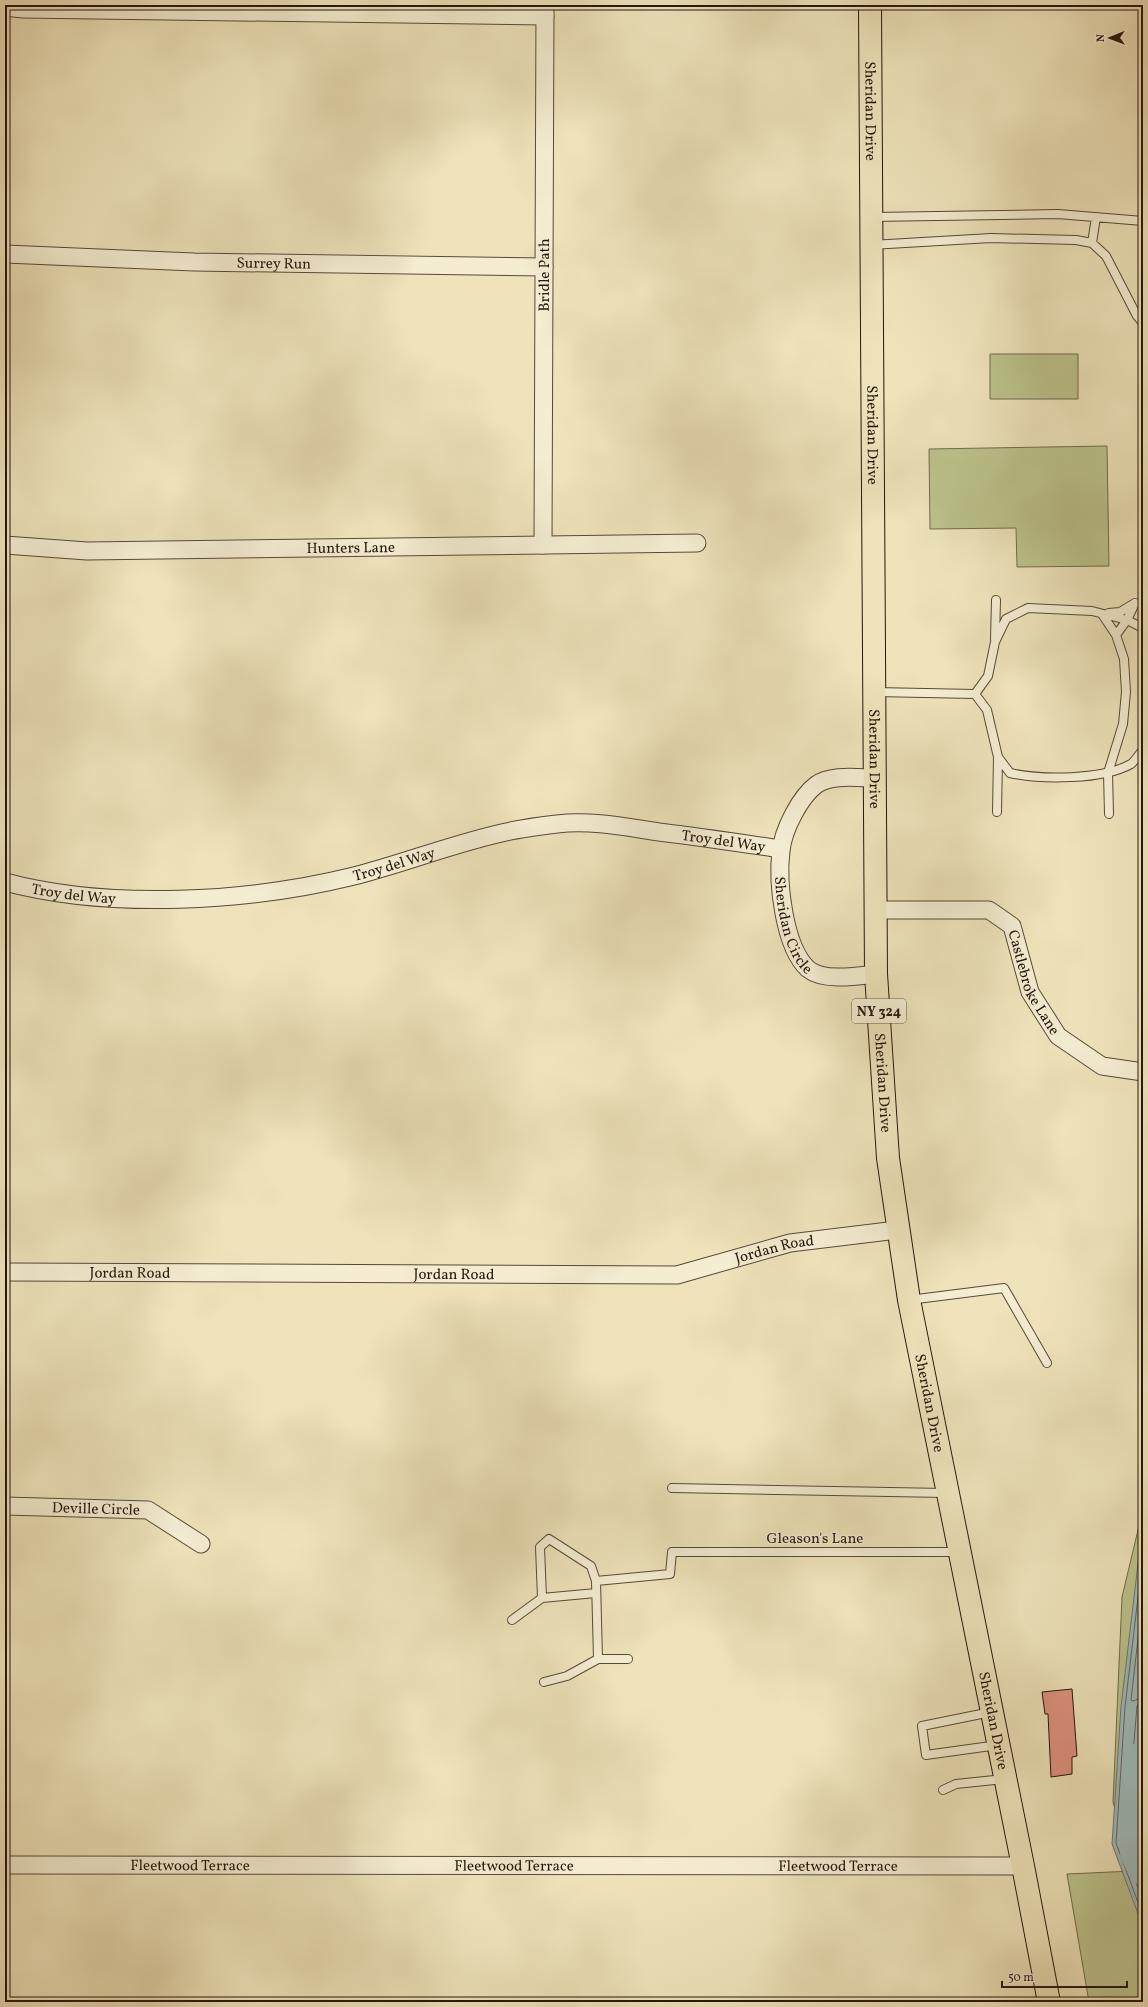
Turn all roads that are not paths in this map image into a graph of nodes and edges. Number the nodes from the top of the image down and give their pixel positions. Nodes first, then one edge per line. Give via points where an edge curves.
1 (870, 5) edge
2 (5, 7) edge
3 (545, 11) edge
4 (871, 217) junction
5 (1096, 217) junction
6 (1143, 221) edge
7 (1092, 243) junction
8 (871, 245) junction
9 (5, 254) edge
10 (544, 267) junction
11 (1143, 323) edge
12 (697, 543) dead end
13 (5, 545) edge
14 (543, 545) junction
15 (996, 600) dead end
16 (1102, 614) junction
17 (1127, 620) junction
18 (1143, 628) edge
19 (1116, 634) junction
20 (995, 642) junction
21 (875, 692) junction
22 (975, 694) junction
23 (1143, 750) edge
24 (998, 757) junction
25 (1108, 773) junction
26 (875, 778) junction
27 (997, 812) dead end
28 (1109, 814) dead end
29 (781, 849) junction
30 (5, 882) edge
31 (876, 910) junction
32 (876, 974) junction
33 (1143, 1072) edge
34 (897, 1230) junction
35 (5, 1272) edge
36 (909, 1300) junction
37 (1047, 1363) dead end
38 (672, 1488) dead end
39 (947, 1493) junction
40 (5, 1506) edge
41 (201, 1544) dead end
42 (958, 1552) junction
43 (596, 1581) junction
44 (596, 1594) junction
45 (542, 1598) junction
46 (512, 1620) dead end
47 (598, 1659) junction
48 (628, 1659) dead end
49 (544, 1682) dead end
50 (992, 1712) junction
51 (999, 1745) junction
52 (1005, 1779) junction
53 (943, 1790) dead end
54 (5, 1865) edge
55 (1024, 1866) junction
56 (1049, 2002) edge

1 - 4 main road, Sheridan Drive / NY 324
2 - 3 street via 23,10
3 - 10 street, Bridle Path
4 - 5 lane via 1058,214
4 - 8 main road, Sheridan Drive / NY 324
5 - 6 lane
5 - 7 lane
7 - 8 lane via 1076,240 991,238
7 - 11 lane via 1106,256
8 - 21 main road, Sheridan Drive / NY 324
9 - 10 street, Surrey Run via 194,262
10 - 14 street, Bridle Path
12 - 14 street, Hunters Lane
13 - 14 street, Hunters Lane via 87,551
15 - 20 lane
16 - 17 lane
16 - 17 lane via 1120,612 1134,603
16 - 19 lane
16 - 20 lane via 1092,611 1028,608 1006,618
17 - 18 lane
17 - 19 lane
19 - 25 lane via 1124,659 1126,692 1123,724
20 - 22 lane via 988,676
21 - 22 lane
21 - 26 main road, Sheridan Drive / NY 324
22 - 24 lane via 987,710
23 - 25 lane via 1132,763
24 - 25 lane via 1010,774 1026,777
24 - 27 lane
25 - 28 lane
26 - 29 street, Sheridan Circle via 833,779 817,784 806,793 796,810
26 - 31 main road, Sheridan Drive / NY 324
29 - 30 street, Troy del Way via 598,823 559,824 507,831 334,880 286,890 231,897 128,899 73,894
29 - 32 street, Sheridan Circle via 781,889 788,928 796,953 809,969 826,976
31 - 32 main road, Sheridan Drive / NY 324
31 - 33 street, Castlebroke Lane via 989,910 1012,926 1030,992 1058,1036 1102,1066
32 - 34 main road, Sheridan Drive / NY 324 via 888,1158
34 - 35 street, Jordan Road via 790,1243 677,1275
34 - 36 main road, Sheridan Drive / NY 324
36 - 37 lane via 1004,1288
36 - 39 main road, Sheridan Drive / NY 324
38 - 39 lane
39 - 42 main road, Sheridan Drive / NY 324
40 - 41 street, Deville Circle via 148,1510
42 - 43 lane, Gleason's Lane via 672,1552 670,1574
42 - 50 main road, Sheridan Drive / NY 324
43 - 44 lane
43 - 45 lane via 591,1566 549,1539 540,1547
44 - 45 lane
44 - 47 lane
45 - 46 lane
47 - 48 lane
47 - 49 lane via 566,1676
50 - 51 main road, Sheridan Drive / NY 324
50 - 51 lane via 922,1726 926,1755
51 - 52 main road, Sheridan Drive / NY 324
52 - 53 lane via 956,1784
52 - 55 main road, Sheridan Drive / NY 324
54 - 55 street, Fleetwood Terrace
55 - 56 main road, Sheridan Drive / NY 324

